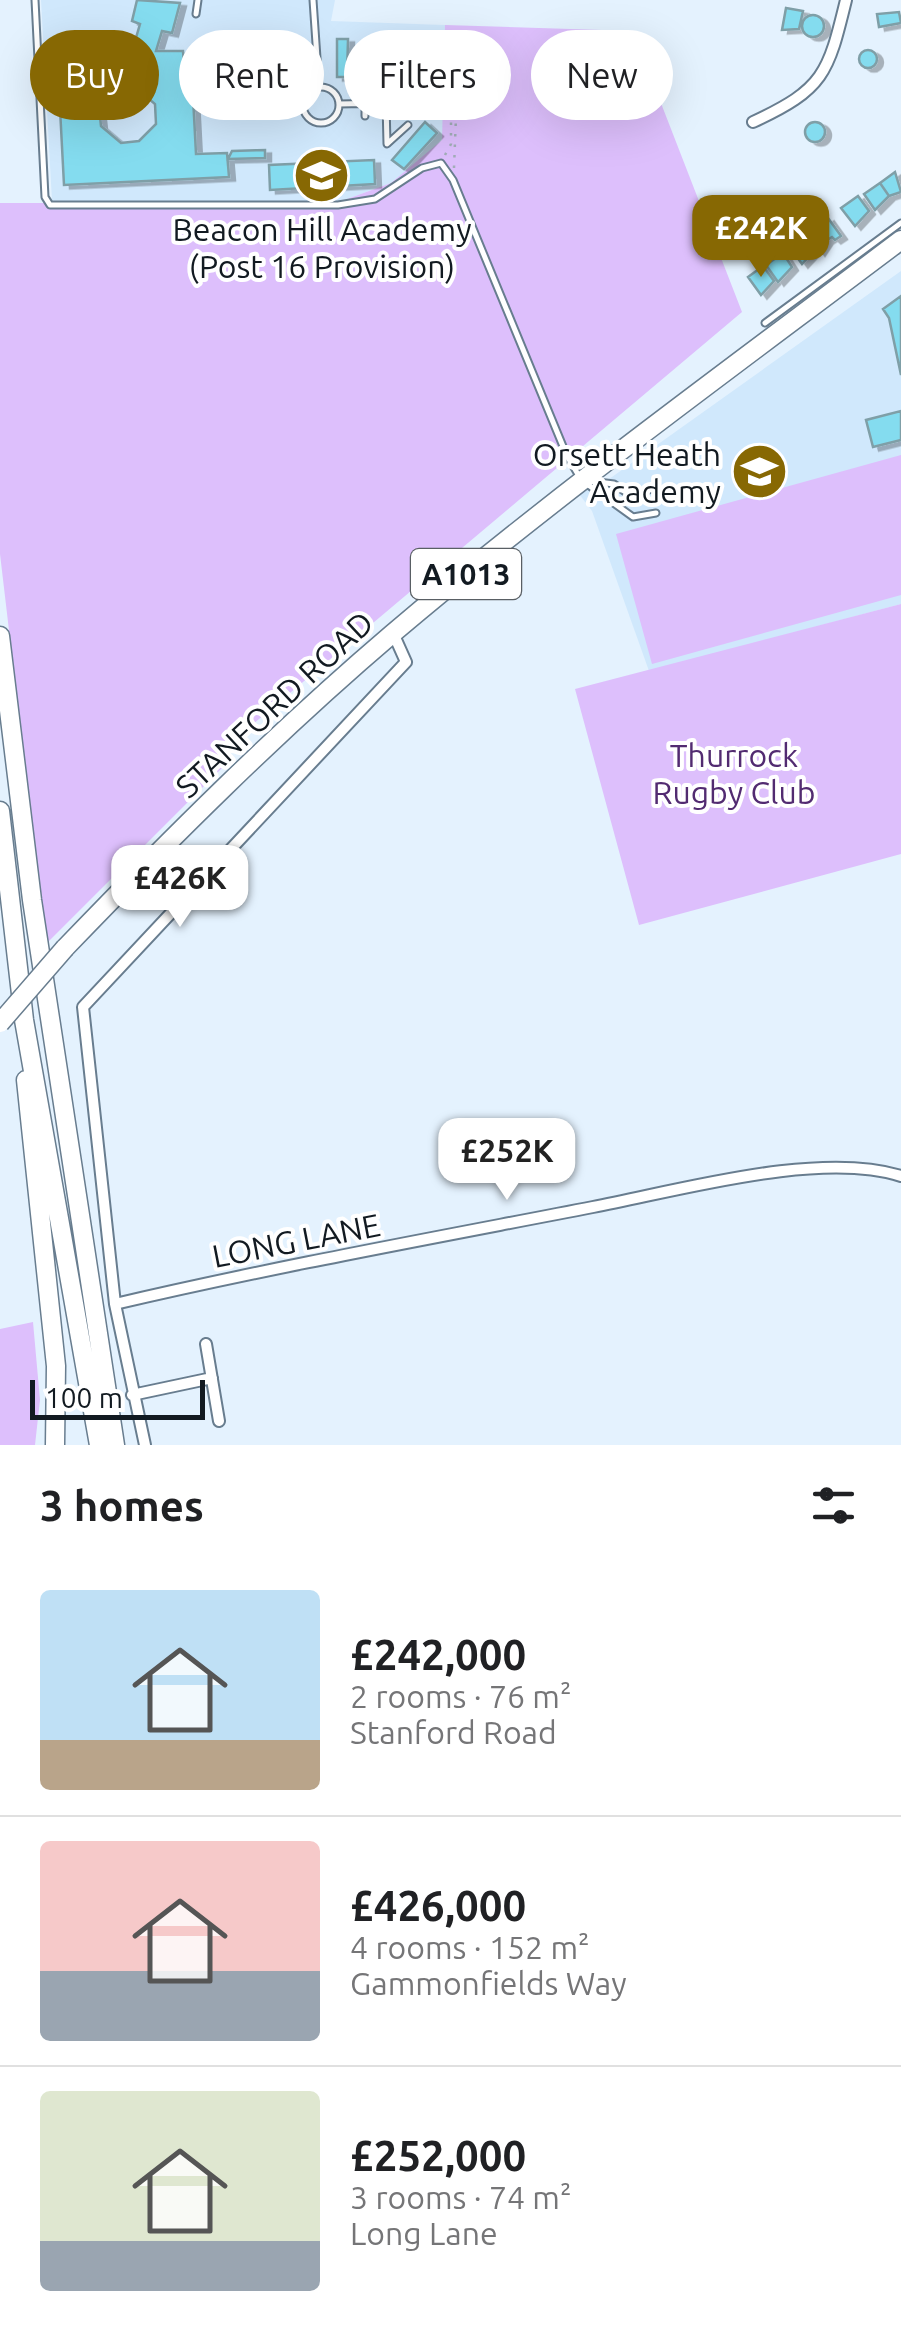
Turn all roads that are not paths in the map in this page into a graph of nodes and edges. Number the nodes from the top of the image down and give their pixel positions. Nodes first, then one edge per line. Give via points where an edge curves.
1 (35, 0) edge
2 (198, 0) edge
3 (313, 0) edge
4 (846, 0) edge
5 (196, 14) dead end
6 (315, 30) edge
7 (324, 88) edge
8 (339, 104) junction
9 (344, 104) edge
10 (307, 120) edge
11 (386, 120) edge
12 (752, 122) dead end
13 (408, 125) dead end
14 (901, 223) edge
15 (901, 240) edge
16 (765, 323) dead end
17 (582, 480) junction
18 (649, 490) dead end
19 (631, 496) junction
20 (656, 512) dead end
21 (633, 517) junction
22 (393, 633) junction
23 (0, 636) edge
24 (0, 811) edge
25 (24, 1020) junction
26 (0, 1023) edge
27 (901, 1176) edge
28 (115, 1304) junction
29 (206, 1344) dead end
30 (212, 1378) junction
31 (132, 1395) junction
32 (220, 1421) dead end
33 (55, 1445) edge
34 (99, 1445) edge
35 (117, 1445) edge
36 (145, 1445) edge

1 - 17 lane via 46,197 56,208 338,205 376,198 441,163
2 - 5 lane
3 - 6 lane
4 - 12 street via 821,78 791,104
7 - 8 lane
8 - 9 lane
8 - 10 lane via 332,120
11 - 13 lane via 387,144
14 - 16 lane
15 - 17 main road, STANFORD ROAD / A1013
17 - 19 lane via 614,484
17 - 21 lane
17 - 22 main road, STANFORD ROAD / A1013
18 - 19 lane
19 - 21 lane
20 - 21 lane
22 - 26 main road, STANFORD ROAD / A1013, bridge via 289,725 65,948
22 - 28 street via 406,662 83,1007
23 - 35 main road via 32,900
24 - 25 main road
25 - 33 main road via 26,1107 56,1366
25 - 34 main road
27 - 28 street, LONG LANE via 829,1168 742,1180 251,1272
28 - 31 street
29 - 30 street
30 - 31 street
30 - 32 street
31 - 36 street

